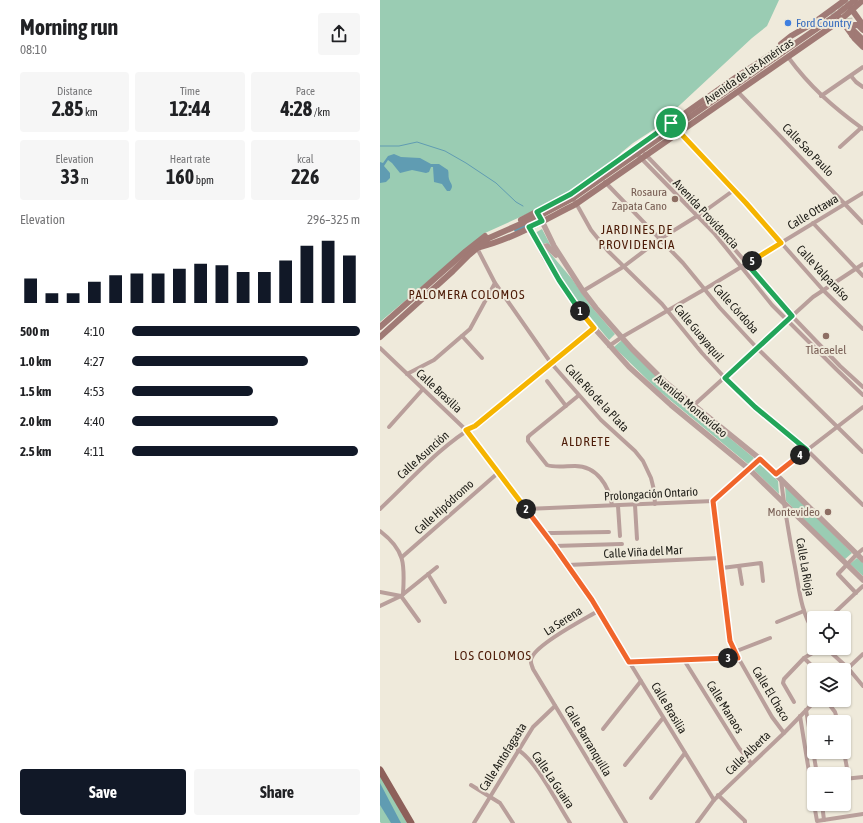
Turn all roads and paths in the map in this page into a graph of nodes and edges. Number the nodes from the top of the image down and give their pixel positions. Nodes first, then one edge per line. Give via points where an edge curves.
1 (855, 0) edge
2 (863, 0) edge
3 (848, 4) edge
4 (836, 14) junction
5 (863, 25) edge
6 (863, 30) edge
7 (854, 33) junction
8 (863, 40) edge
9 (863, 47) edge
10 (788, 57) junction
11 (863, 67) edge
12 (850, 76) junction
13 (863, 87) edge
14 (738, 92) junction
15 (821, 96) junction
16 (673, 125) junction
17 (862, 128) edge
18 (680, 132) junction
19 (840, 147) dead end
20 (637, 150) junction
21 (644, 157) junction
22 (600, 177) junction
23 (606, 184) junction
24 (734, 190) junction
25 (863, 193) edge
26 (573, 199) junction
27 (845, 204) junction
28 (702, 213) junction
29 (540, 216) junction
30 (697, 216) junction
31 (813, 223) junction
32 (863, 223) edge
33 (529, 227) junction
34 (660, 239) junction
35 (781, 243) junction
36 (477, 248) junction
37 (542, 252) junction
38 (565, 264) junction
39 (747, 264) junction
40 (863, 264) edge
41 (623, 267) junction
42 (741, 267) junction
43 (856, 268) junction
44 (863, 276) edge
45 (495, 283) junction
46 (705, 289) junction
47 (583, 290) junction
48 (823, 290) junction
49 (667, 311) junction
50 (792, 316) junction
51 (787, 320) junction
52 (380, 327) edge
53 (594, 328) junction
54 (863, 330) edge
55 (462, 336) junction
56 (380, 337) edge
57 (622, 337) junction
58 (609, 346) junction
59 (380, 348) edge
60 (757, 348) junction
61 (482, 358) dead end
62 (551, 363) junction
63 (408, 374) junction
64 (725, 378) junction
65 (546, 381) dead end
66 (863, 387) edge
67 (423, 389) junction
68 (863, 395) edge
69 (578, 396) junction
70 (694, 405) junction
71 (566, 406) junction
72 (863, 407) edge
73 (389, 427) dead end
74 (837, 427) junction
75 (466, 430) junction
76 (807, 450) junction
77 (863, 452) edge
78 (760, 459) junction
79 (749, 469) junction
80 (499, 472) junction
81 (776, 474) junction
82 (781, 479) junction
83 (713, 501) junction
84 (783, 501) junction
85 (654, 504) junction
86 (612, 505) junction
87 (635, 505) junction
88 (863, 505) edge
89 (618, 506) junction
90 (380, 509) edge
91 (526, 509) junction
92 (380, 530) edge
93 (544, 532) junction
94 (609, 532) dead end
95 (620, 536) dead end
96 (637, 539) dead end
97 (622, 544) dead end
98 (554, 546) junction
99 (863, 549) edge
100 (857, 554) junction
101 (402, 557) junction
102 (720, 558) junction
103 (863, 560) edge
104 (846, 564) junction
105 (568, 565) junction
106 (739, 566) junction
107 (437, 567) dead end
108 (722, 568) junction
109 (428, 574) junction
110 (863, 580) edge
111 (763, 581) dead end
112 (742, 584) dead end
113 (863, 586) edge
114 (380, 592) edge
115 (856, 593) junction
116 (402, 595) junction
117 (445, 602) dead end
118 (380, 606) edge
119 (598, 611) junction
120 (837, 611) edge
121 (804, 612) junction
122 (807, 618) edge
123 (419, 621) dead end
124 (777, 622) dead end
125 (770, 638) dead end
126 (734, 652) junction
127 (863, 654) edge
128 (809, 655) edge
129 (834, 655) edge
130 (738, 658) junction
131 (804, 658) junction
132 (684, 660) junction
133 (629, 662) junction
134 (809, 663) edge
135 (842, 663) edge
136 (851, 665) edge
137 (533, 669) joint
138 (851, 672) edge
139 (641, 681) junction
140 (863, 686) edge
141 (794, 702) dead end
142 (556, 706) junction
143 (809, 707) edge
144 (806, 710) junction
145 (800, 716) junction
146 (663, 718) junction
147 (603, 729) dead end
148 (784, 733) junction
149 (518, 750) junction
150 (685, 753) junction
151 (752, 764) junction
152 (625, 765) dead end
153 (809, 767) edge
154 (816, 767) edge
155 (380, 770) edge
156 (863, 777) edge
157 (851, 778) edge
158 (471, 785) dead end
159 (718, 795) junction
160 (490, 796) junction
161 (651, 798) dead end
162 (714, 800) junction
163 (815, 811) edge
164 (823, 811) edge
165 (863, 814) edge
166 (824, 820) junction
167 (411, 823) edge
168 (474, 823) edge
169 (513, 823) edge
170 (570, 823) edge
171 (626, 823) edge
172 (697, 823) edge
173 (745, 823) edge

1 - 3 main road, Avenida de las Américas
2 - 3 main road, Avenida de las Américas
3 - 4 main road, Avenida de las Américas
3 - 4 main road, Avenida de las Américas
3 - 5 main road
4 - 7 main road
4 - 10 main road, Avenida de las Américas
4 - 16 main road, Avenida de las Américas
4 - 16 main road, Avenida de las Américas via 766,57
6 - 7 main road via 858,25 853,25 851,29
7 - 8 main road
7 - 9 main road
10 - 14 main road, Avenida de las Américas
10 - 15 street
11 - 12 street
12 - 13 street
12 - 15 street
14 - 18 main road, Avenida de las Américas
14 - 27 street, Calle Sao Paulo
15 - 17 street
16 - 18 street, Calle Valparaíso
16 - 20 main road, Avenida de las Américas
17 - 19 street
18 - 21 main road, Avenida de las Américas
18 - 24 street, Calle Valparaíso
20 - 21 street, Avenida Providencia
20 - 22 main road, Avenida de las Américas
21 - 23 main road, Avenida de las Américas
21 - 28 street, Avenida Providencia
21 - 30 street, Avenida Providencia
22 - 23 street, Calle Córdoba
22 - 26 main road, Avenida de las Américas
23 - 26 main road, Avenida de las Américas
23 - 34 street, Calle Córdoba
24 - 28 street
24 - 35 street, Calle Valparaíso
25 - 27 street, Calle Ottawa
26 - 29 main road, Avenida de las Américas
26 - 29 main road, Avenida de las Américas
26 - 41 street, Calle Guayaquil via 600,241
27 - 31 street, Calle Ottawa
27 - 32 street, Calle Sao Paulo
28 - 30 street
28 - 39 street, Avenida Providencia
29 - 33 main road, Avenida de las Américas
29 - 36 main road, Avenida de las Américas via 490,238
29 - 38 street, Avenida Montevideo
29 - 52 main road, Avenida de las Américas via 488,235 475,244
30 - 34 street
30 - 42 street, Avenida Providencia
31 - 35 street, Calle Ottawa
31 - 43 street
33 - 36 main road, Avenida de las Américas
33 - 37 street, Avenida Montevideo
34 - 41 street
34 - 46 street, Calle Córdoba
35 - 39 street, Calle Ottawa
35 - 48 street, Calle Valparaíso
36 - 45 street, Calle Río de la Plata
36 - 56 main road, Avenida de las Américas
37 - 38 street via 542,247 547,246
37 - 53 street, Avenida Montevideo via 571,298
38 - 47 street, Avenida Montevideo
39 - 42 street, Calle Ottawa
39 - 50 street, Avenida Providencia
40 - 43 street
41 - 47 street
41 - 49 street, Calle Guayaquil
42 - 46 street, Calle Ottawa
42 - 51 street, Avenida Providencia
43 - 44 street
43 - 48 street
45 - 55 street via 470,329
45 - 62 street, Calle Río de la Plata
46 - 49 street, Calle Ottawa
46 - 60 street, Calle Córdoba
47 - 57 street, Avenida Montevideo
48 - 50 street
48 - 54 street, Calle Valparaíso
49 - 57 street, Calle Ottawa
49 - 64 street, Calle Guayaquil
50 - 51 street
50 - 66 street, Avenida Providencia
51 - 60 street
51 - 68 street, Avenida Providencia
53 - 58 street, Avenida Montevideo
53 - 62 street, Calle Asunción
55 - 61 street
55 - 63 street via 434,360
57 - 58 street, Calle Ottawa
57 - 70 street, Avenida Montevideo via 665,382
58 - 79 street, Avenida Montevideo via 671,405
59 - 63 street, Calle Brasilia
60 - 64 street
60 - 74 street, Calle Córdoba
62 - 69 street, Calle Río de la Plata
62 - 75 street, Calle Asunción via 475,426
63 - 67 street, Calle Brasilia
64 - 70 street
64 - 76 street, Calle Guayaquil
65 - 71 street
67 - 73 street
67 - 75 street, Calle Brasilia
69 - 71 street
69 - 85 street, Calle Río de la Plata via 640,456 651,478
70 - 78 street, Avenida Montevideo
71 - 86 street via 530,435 528,441 546,465 586,468 601,478
72 - 74 street
74 - 76 street
74 - 77 street, Calle Córdoba
75 - 80 street, Calle Brasilia
75 - 90 street, Calle Asunción
76 - 81 street
76 - 88 street, Calle Guayaquil
78 - 79 street, Prolongación Ontario
78 - 81 street, Avenida Montevideo
79 - 83 street, Prolongación Ontario
79 - 84 street, Avenida Montevideo
80 - 91 street, Calle Brasilia
80 - 101 street, Calle Hipódromo
81 - 82 street, Avenida Montevideo
82 - 84 street, Calle La Rioja
82 - 100 street, Avenida Montevideo
83 - 85 street, Prolongación Ontario
83 - 102 street, Calle El Chaco
84 - 104 street, Avenida Montevideo
84 - 121 street, Calle La Rioja
85 - 87 street, Prolongación Ontario
86 - 89 street, Prolongación Ontario
86 - 91 street, Prolongación Ontario
87 - 89 street, Prolongación Ontario
87 - 96 street
89 - 95 street
91 - 93 street, Calle Brasilia
92 - 101 street via 396,545
93 - 94 street
93 - 98 street, Calle Brasilia
97 - 98 street
98 - 105 street, Calle Brasilia
99 - 100 street
100 - 103 street, Avenida Montevideo
100 - 104 street
101 - 116 street
102 - 105 street, Calle Viña del Mar
102 - 108 street, Calle El Chaco
104 - 110 street, Avenida Montevideo
104 - 115 street via 838,576
105 - 119 street, Calle Brasilia
106 - 108 street
106 - 111 street via 761,564
106 - 112 street
107 - 109 street
108 - 126 street, Calle El Chaco via 730,641
109 - 116 street
109 - 117 street
113 - 115 street
114 - 116 street
115 - 120 street
116 - 118 street
116 - 123 street
119 - 133 street, Calle Brasilia
119 - 137 street, La Serena via 541,648 530,659
121 - 122 street, Calle La Rioja
121 - 124 street
125 - 126 street
126 - 130 street, Calle El Chaco
127 - 136 street
128 - 131 street
129 - 135 street
130 - 132 street
130 - 148 street, Calle El Chaco
131 - 134 street
131 - 141 street via 783,681
132 - 133 street
132 - 151 street, Calle Manaos via 739,748
133 - 139 street, Calle Brasilia
137 - 142 street, Calle Barranquilla
138 - 140 street
139 - 146 street, Calle Brasilia
139 - 147 street
142 - 149 street, Calle Antofagasta via 534,725
142 - 171 street, Calle Barranquilla
143 - 144 street, Calle Alberta
144 - 145 street, Calle Alberta
144 - 154 street, Calle El Chaco
145 - 148 street, Calle Alberta
145 - 153 street, Calle El Chaco
146 - 150 street, Calle Brasilia
146 - 152 street
148 - 151 street, Calle Alberta
149 - 160 street, Calle Antofagasta
149 - 170 street, Calle La Guaira via 534,765
150 - 161 street
150 - 162 street, Calle Brasilia
151 - 159 street, Calle Alberta
155 - 167 main road
156 - 157 street
158 - 160 street
159 - 162 street, Calle Alberta
159 - 173 street
160 - 168 street, Calle Antofagasta
160 - 169 street via 500,803
162 - 172 street, Calle Alberta
163 - 166 street, Calle El Chaco via 817,821
164 - 166 street
165 - 166 street

